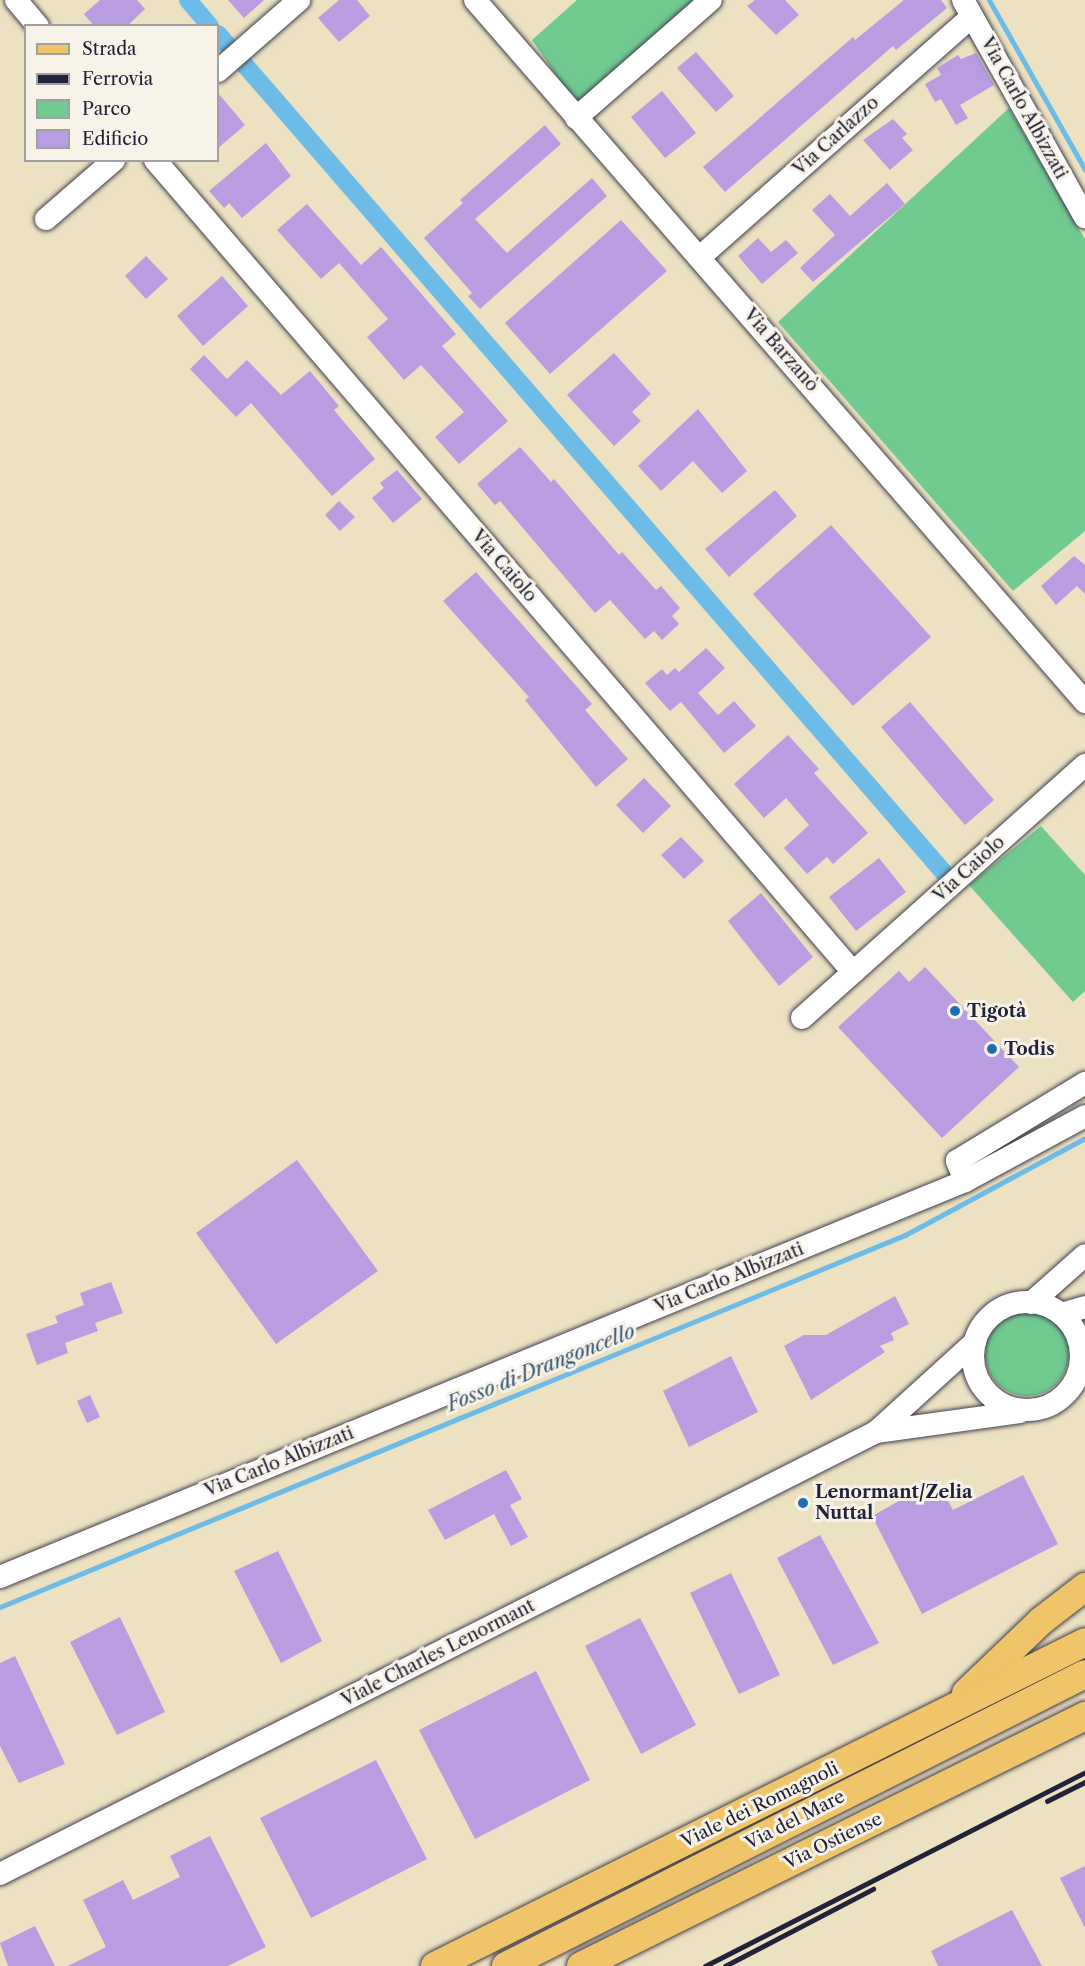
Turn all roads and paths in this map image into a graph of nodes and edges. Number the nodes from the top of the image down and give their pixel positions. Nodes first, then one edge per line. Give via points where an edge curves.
1 (16, 0) edge
2 (299, 0) edge
3 (475, 0) edge
4 (711, 0) edge
5 (968, 8) edge
6 (36, 24) edge
7 (228, 62) edge
8 (576, 118) junction
9 (112, 162) edge
10 (157, 162) edge
11 (1085, 217) edge
12 (46, 219) dead end
13 (700, 257) junction
14 (1085, 702) edge
15 (1085, 765) edge
16 (853, 972) junction
17 (802, 1018) dead end
18 (1085, 1083) edge
19 (1085, 1116) edge
20 (965, 1181) junction
21 (1085, 1255) edge
22 (1031, 1303) junction
23 (1085, 1306) edge
24 (1061, 1314) junction
25 (975, 1342) junction
26 (1083, 1352) edge
27 (1078, 1384) edge
28 (1029, 1410) junction
29 (876, 1432) junction
30 (0, 1577) edge
31 (1085, 1587) edge
32 (1085, 1642) edge
33 (1085, 1674) edge
34 (943, 1714) junction
35 (1085, 1716) edge
36 (1085, 1728) edge
37 (1044, 1736) junction
38 (0, 1874) edge
39 (435, 1966) edge
40 (506, 1966) edge
41 (581, 1966) edge

1 - 6 street
2 - 7 street
3 - 8 street, Via Barzanò
4 - 8 street
5 - 11 street, Via Carlo Albizzati
5 - 13 street, Via Carlazzo
8 - 13 street, Via Barzanò
9 - 12 street
10 - 16 street, Via Caiolo
13 - 14 street, Via Barzanò
15 - 16 street, Via Caiolo
16 - 17 street, Via Caiolo
18 - 20 street via 957,1161
19 - 20 street, Via Carlo Albizzati
20 - 30 street, Via Carlo Albizzati
21 - 22 street
22 - 24 street
22 - 25 street via 1012,1304 996,1312 983,1325
23 - 24 street
24 - 26 street
25 - 28 street via 976,1375 985,1390 1005,1405
25 - 29 street, Viale Charles Lenormant
26 - 27 street
27 - 28 street via 1059,1400
28 - 29 street, Viale Charles Lenormant
29 - 38 street, Viale Charles Lenormant
31 - 34 main road via 1041,1621
32 - 34 main road, Viale dei Romagnoli
33 - 40 main road, Via del Mare
34 - 39 main road, Viale dei Romagnoli
35 - 37 main road, Via Ostiense
36 - 37 main road
37 - 41 main road, Via Ostiense

